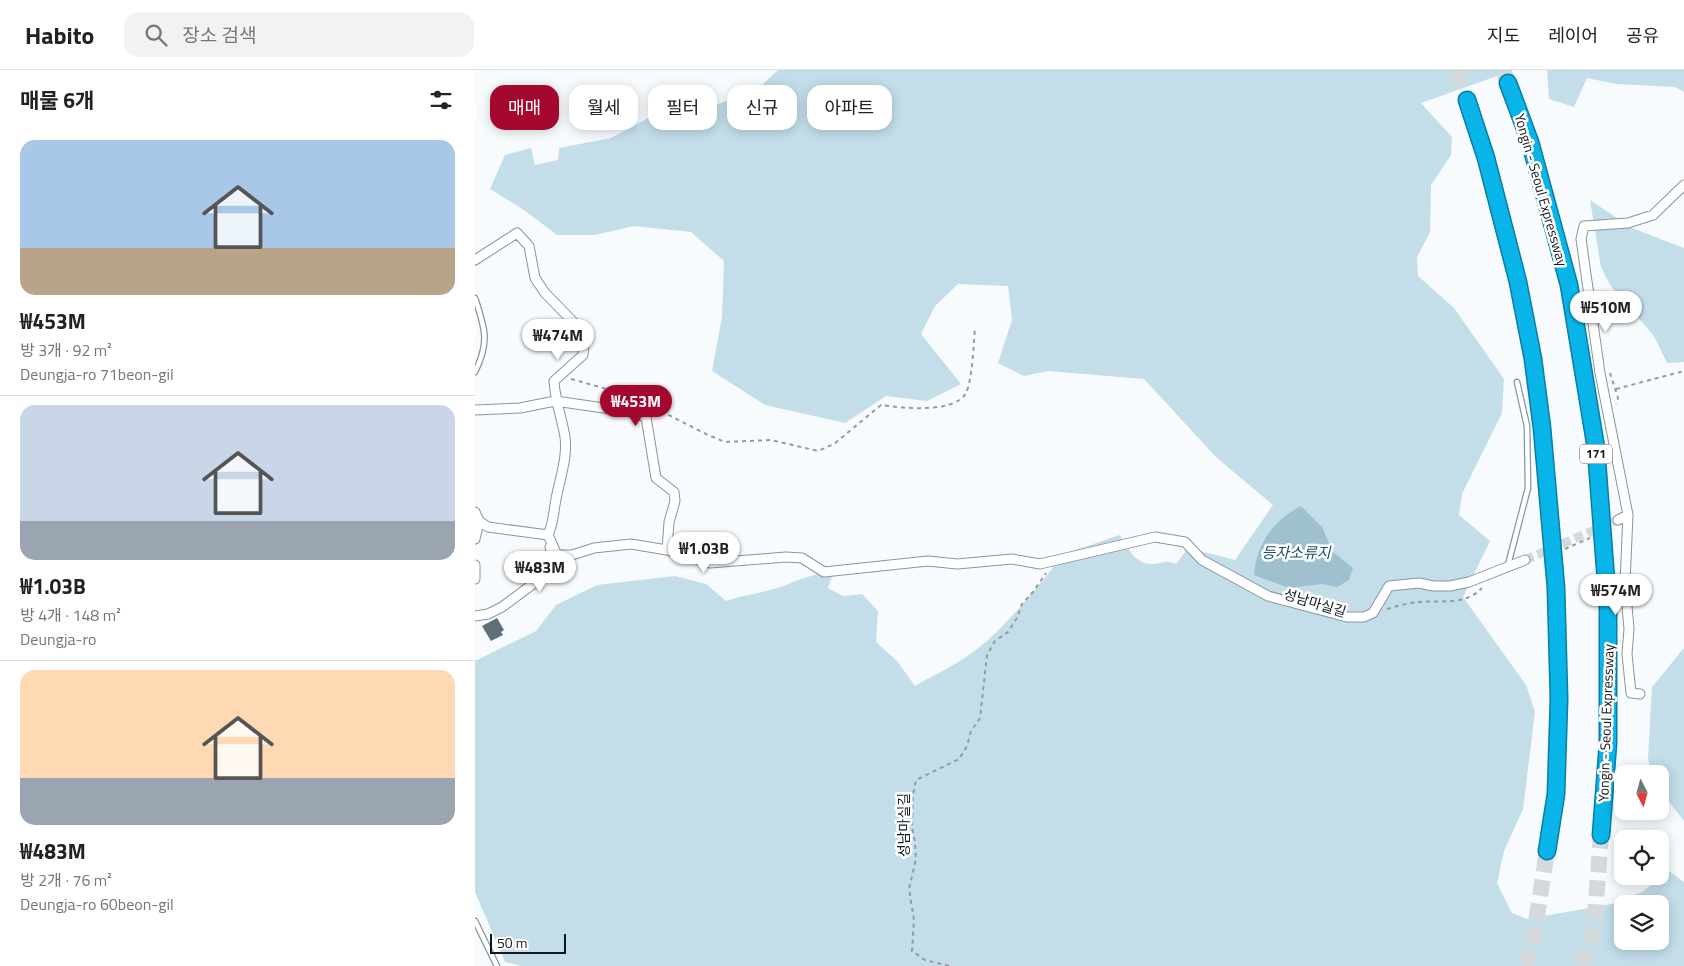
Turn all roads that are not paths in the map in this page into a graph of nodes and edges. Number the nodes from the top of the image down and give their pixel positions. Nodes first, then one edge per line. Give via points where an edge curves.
1 (1508, 84) tunnel mouth
2 (1467, 100) tunnel mouth
3 (1684, 186) edge
4 (475, 260) edge
5 (475, 298) edge
6 (475, 372) edge
7 (1517, 382) dead end
8 (555, 401) junction
9 (475, 410) edge
10 (1629, 515) junction
11 (477, 516) edge
12 (1618, 520) tunnel mouth
13 (548, 535) junction
14 (475, 539) edge
15 (667, 550) junction
16 (1525, 560) tunnel mouth
17 (475, 565) edge
18 (1508, 565) junction
19 (475, 578) edge
20 (475, 616) edge
21 (1640, 694) dead end
22 (1601, 835) tunnel mouth
23 (1547, 851) tunnel mouth
24 (475, 921) edge
25 (497, 966) edge

1 - 22 highway, Yongin - Seoul Expressway / 171 via 1530,142 1569,285 1595,448 1608,607 1608,743
2 - 23 highway via 1486,158 1518,282 1542,428 1556,588 1559,699 1556,794
3 - 10 street via 1653,214 1628,223 1584,226 1582,244 1604,392
4 - 8 street via 517,233 529,246 535,278 545,293 585,334 583,355 554,381
5 - 6 lane via 485,327 486,346
7 - 18 lane via 1527,426 1528,488
8 - 9 street via 520,408
8 - 13 street via 565,439 563,473 554,521
8 - 15 street via 647,417 656,478 674,492
10 - 12 street
10 - 21 street via 1625,583 1629,629 1627,654 1631,693
11 - 13 street via 488,527
11 - 14 street
13 - 15 street via 557,555 572,555 615,544
13 - 20 street via 553,569 502,607
15 - 18 street via 710,563 802,558 824,572 928,561 957,564 1012,559 1039,564 1155,537 1185,542 1202,560 1268,596 1347,617 1364,617 1373,613 1389,586 1419,583 1450,586 1469,582
16 - 18 street
17 - 19 street
24 - 25 lane

